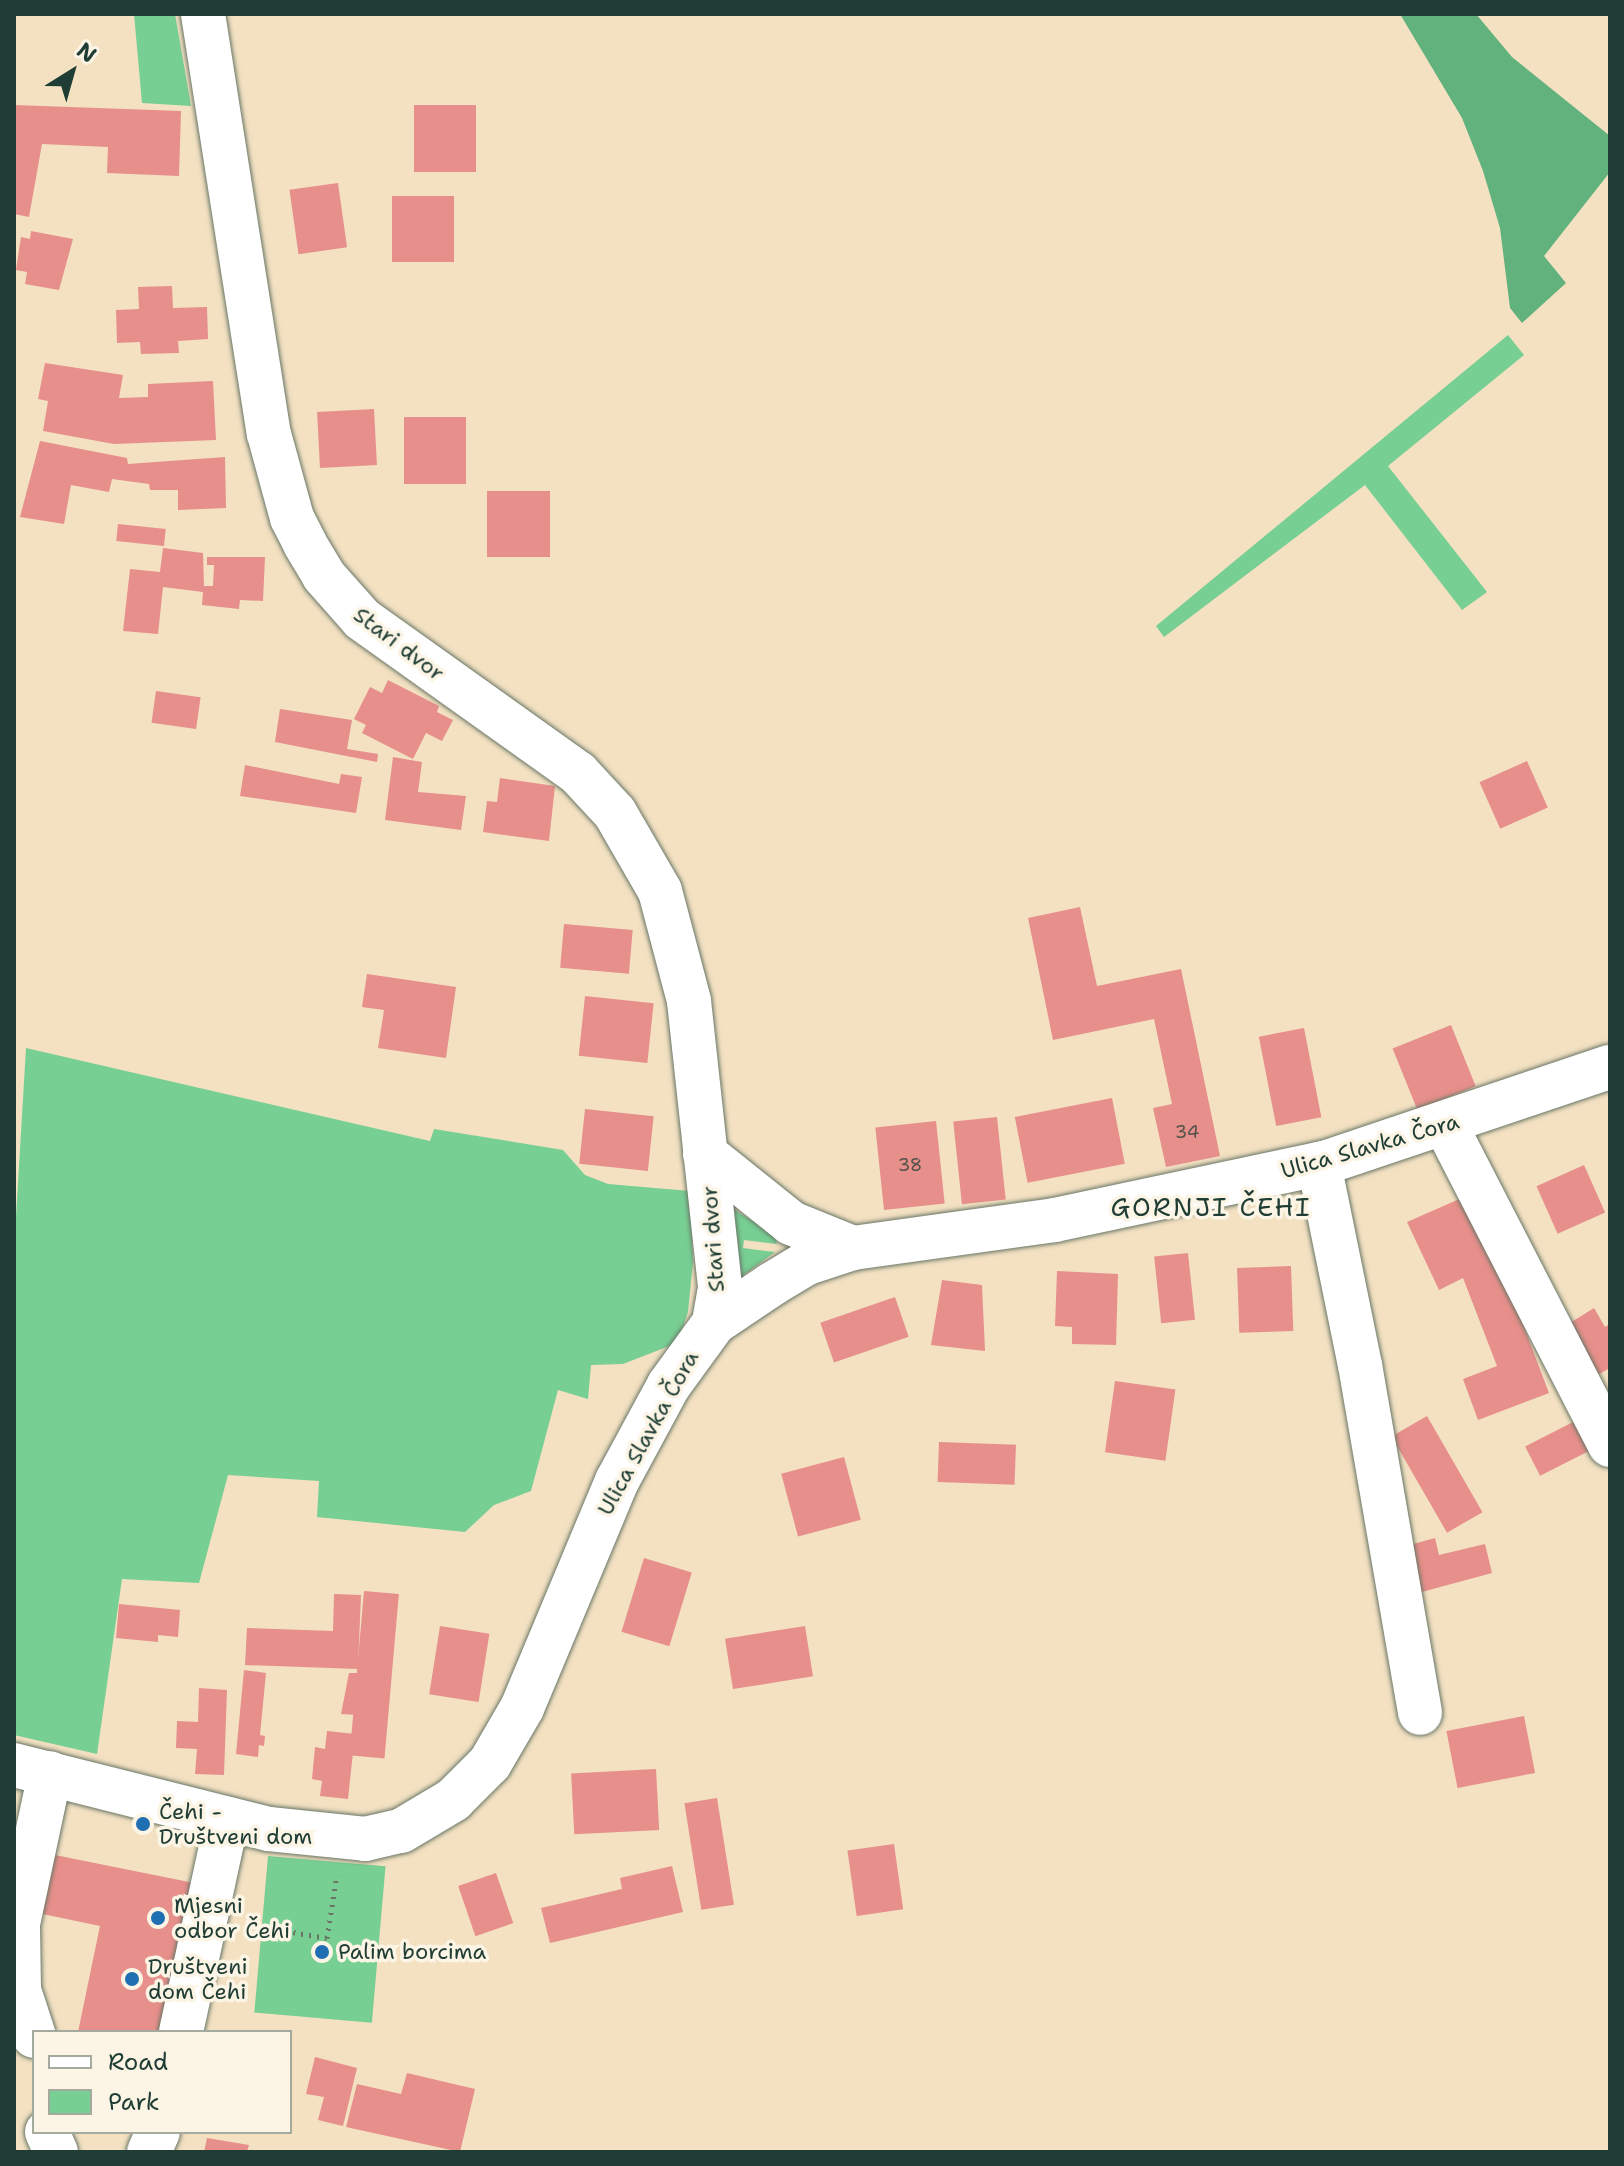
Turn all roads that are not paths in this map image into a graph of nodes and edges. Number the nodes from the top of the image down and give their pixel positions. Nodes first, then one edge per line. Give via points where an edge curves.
1 (203, 14) edge
2 (1610, 1067) edge
3 (1445, 1124) junction
4 (705, 1154) junction
5 (1319, 1164) junction
6 (853, 1248) junction
7 (714, 1323) junction
8 (1610, 1445) edge
9 (1420, 1713) dead end
10 (32, 1769) edge
11 (227, 1819) junction
12 (32, 2030) edge
13 (181, 2030) edge

1 - 4 street, Stari dvor via 269,434 292,518 324,576 362,619 578,773 615,813 660,891 675,940 689,1001
2 - 3 street, Ulica Slavka Čora
3 - 5 street, Ulica Slavka Čora
3 - 8 street
4 - 6 street, Stari dvor via 791,1223
4 - 7 street, Stari dvor via 720,1288
5 - 6 street, Ulica Slavka Čora via 1055,1220
5 - 9 street
6 - 7 street, Ulica Slavka Čora via 807,1263
7 - 11 street, Ulica Slavka Čora via 669,1385 617,1481 522,1708 490,1763 453,1800 385,1836 343,1839
10 - 11 street, Ulica Slavka Čora
10 - 12 street via 18,1924 19,1990
11 - 13 street

